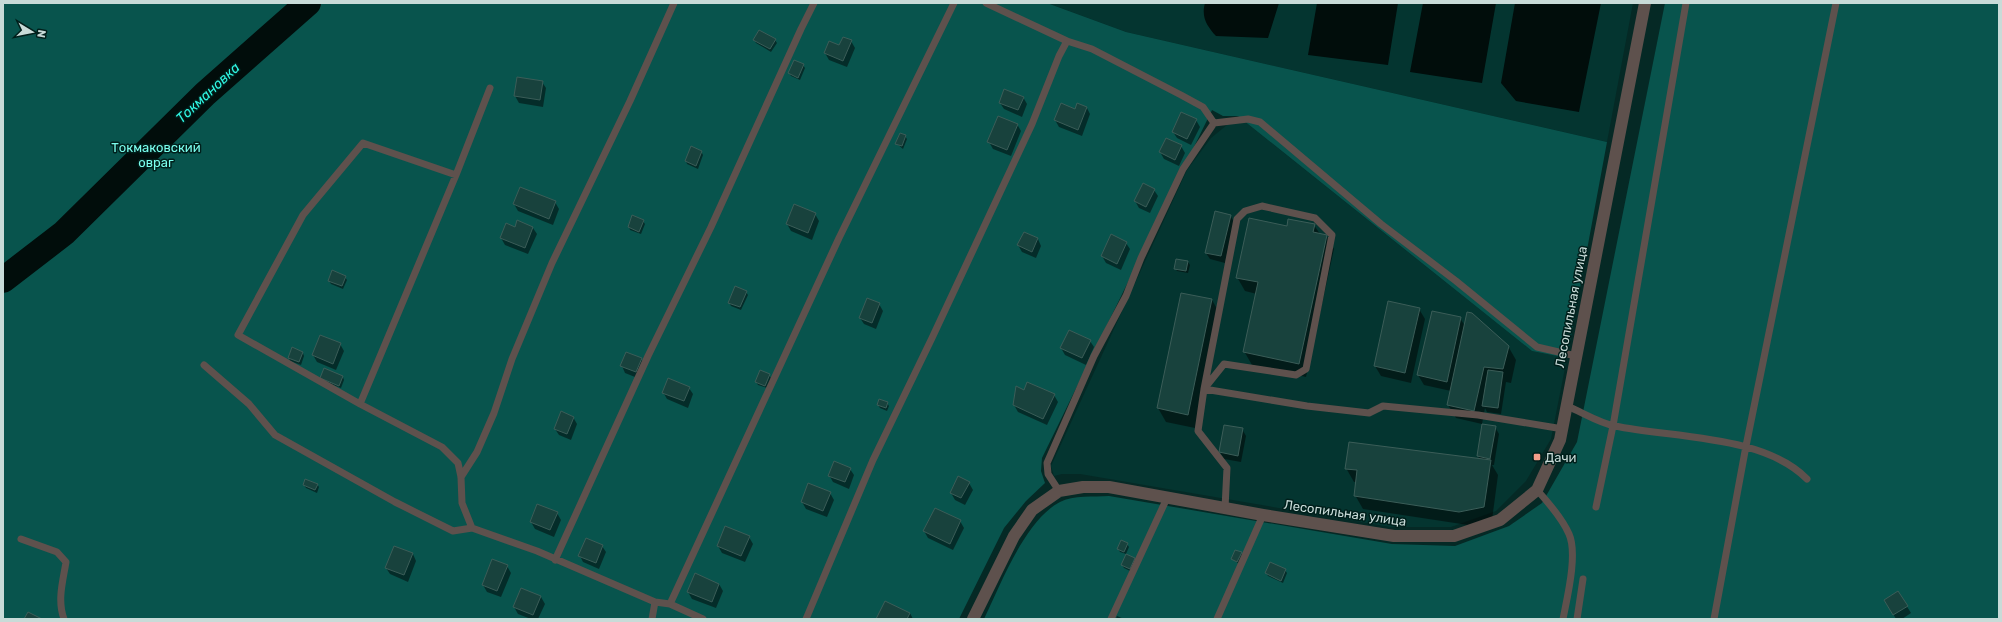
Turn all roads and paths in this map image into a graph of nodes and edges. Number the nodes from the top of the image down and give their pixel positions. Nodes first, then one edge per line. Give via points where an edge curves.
1 (674, 3) edge
2 (814, 3) edge
3 (954, 3) edge
4 (986, 3) edge
5 (1645, 3) edge
6 (1686, 3) edge
7 (1836, 3) edge
8 (1067, 41) junction
9 (490, 88) dead end
10 (1214, 124) junction
11 (456, 175) junction
12 (1576, 356) junction
13 (204, 364) dead end
14 (1204, 389) junction
15 (360, 404) junction
16 (1567, 406) junction
17 (1613, 426) junction
18 (1563, 429) junction
19 (1746, 446) junction
20 (461, 477) junction
21 (1807, 479) dead end
22 (1537, 490) junction
23 (1059, 491) junction
24 (1167, 498) junction
25 (1596, 507) dead end
26 (1225, 508) junction
27 (1262, 515) junction
28 (472, 528) junction
29 (22, 539) dead end
30 (555, 560) junction
31 (1583, 580) dead end
32 (655, 602) junction
33 (670, 604) junction
34 (64, 619) edge
35 (652, 619) edge
36 (703, 619) edge
37 (806, 619) edge
38 (973, 619) edge
39 (1111, 619) edge
40 (1217, 619) edge
41 (1563, 619) edge
42 (1576, 619) edge
43 (1714, 619) edge

1 - 20 lane via 627,108 552,263 512,359 494,413 477,452
2 - 30 lane
3 - 33 lane via 839,238
4 - 8 lane
5 - 12 street, Лесопильная улица
6 - 17 lane
7 - 19 lane
8 - 10 lane via 1092,49 1203,107
8 - 37 lane via 932,338 872,460
9 - 11 lane
10 - 12 lane via 1248,118 1260,122 1381,224 1537,347
10 - 23 lane via 1183,169 1047,462 1048,474
11 - 15 lane
11 - 15 lane via 363,143 303,215 238,335
12 - 16 street, Лесопильная улица
13 - 28 lane via 249,404 275,435 395,502 454,531
14 - 14 lane via 1237,219 1245,211 1262,206 1318,220 1332,235 1306,369 1296,375 1224,364
14 - 18 lane via 1369,413 1383,406 1478,415
14 - 26 lane via 1198,431 1227,468
15 - 20 lane via 442,447 458,463
16 - 17 lane
16 - 18 street, Лесопильная улица
17 - 19 lane
17 - 25 lane
18 - 22 street, Лесопильная улица via 1558,446
19 - 21 lane via 1796,468
19 - 43 lane
20 - 28 lane via 462,503
22 - 27 street, Лесопильная улица via 1500,520 1454,536 1394,536
22 - 41 lane via 1570,535 1572,559
23 - 24 street, Лесопильная улица via 1083,487 1109,487
23 - 38 street, Лесопильная улица via 1032,510 1014,536
24 - 26 street, Лесопильная улица
24 - 39 lane
26 - 27 street, Лесопильная улица
27 - 40 lane
28 - 30 lane
29 - 34 lane via 57,552 66,562 60,599
30 - 32 lane
31 - 42 lane
32 - 33 lane
32 - 35 lane
33 - 36 lane

